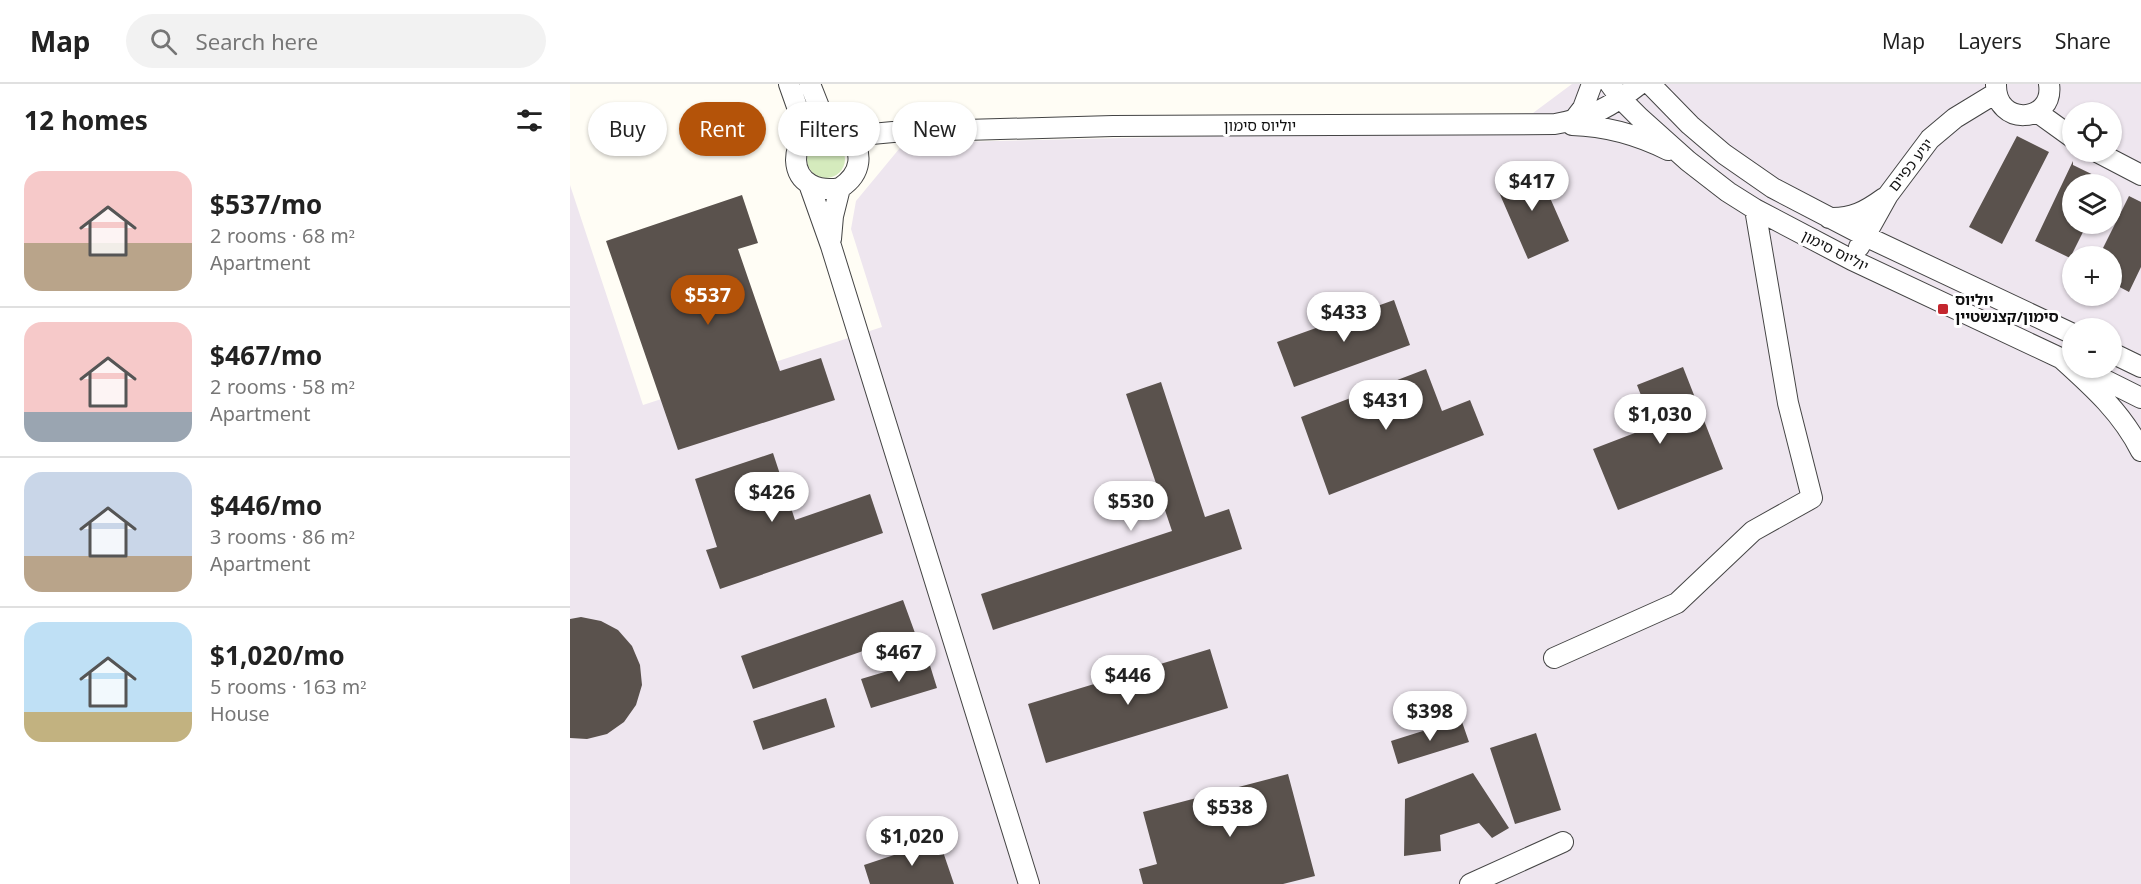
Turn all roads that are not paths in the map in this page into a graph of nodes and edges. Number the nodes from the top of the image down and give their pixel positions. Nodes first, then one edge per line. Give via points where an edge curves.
1 (789, 84) edge
2 (810, 84) edge
3 (1592, 84) edge
4 (1640, 84) edge
5 (1650, 84) edge
6 (2049, 84) edge
7 (1996, 89) edge
8 (1616, 91) edge
9 (795, 102) edge
10 (817, 102) edge
11 (2037, 112) junction
12 (1564, 123) junction
13 (977, 130) edge
14 (2062, 130) edge
15 (892, 133) edge
16 (796, 156) edge
17 (859, 156) edge
18 (1688, 161) junction
19 (2116, 162) edge
20 (859, 163) junction
21 (2141, 175) edge
22 (809, 184) junction
23 (840, 188) junction
24 (1888, 195) junction
25 (1755, 209) junction
26 (1829, 218) junction
27 (1865, 236) junction
28 (831, 246) junction
29 (1852, 260) junction
30 (2062, 329) edge
31 (2062, 358) edge
32 (2122, 358) edge
33 (2141, 367) edge
34 (2084, 378) edge
35 (2101, 378) edge
36 (2141, 398) edge
37 (2141, 451) edge
38 (1554, 658) dead end
39 (1563, 842) dead end
40 (1029, 884) edge
41 (1470, 884) edge

1 - 9 street
2 - 10 street
3 - 12 street via 1583,108
4 - 8 street, יוליוס סימון
5 - 26 street, יוליוס סימון via 1724,154 1773,188
6 - 11 street via 2048,97
7 - 11 street via 2004,109 2012,114
7 - 24 street, יגיע כפיים via 1929,139
8 - 12 street, יוליוס סימון via 1594,114
8 - 18 street, יוליוס סימון
11 - 14 street
12 - 13 street, יוליוס סימון
12 - 18 street via 1616,130
15 - 20 street via 876,142
16 - 22 street via 799,172
17 - 20 street
18 - 25 street, יוליוס סימון
19 - 21 street
20 - 23 street via 849,182
22 - 23 street via 822,190
22 - 28 street
23 - 28 street
24 - 26 street via 1859,214
24 - 27 street, יגיע כפיים
25 - 29 street, יוליוס סימון
25 - 38 street via 1788,403 1812,498 1753,531 1677,603
26 - 27 street, יוליוס סימון
27 - 29 street, יגיע כפיים
27 - 30 street, יוליוס סימון
28 - 40 street
29 - 31 street, יוליוס סימון
32 - 33 street
34 - 37 street, יוליוס סימון via 2124,422
35 - 36 street
39 - 41 street

